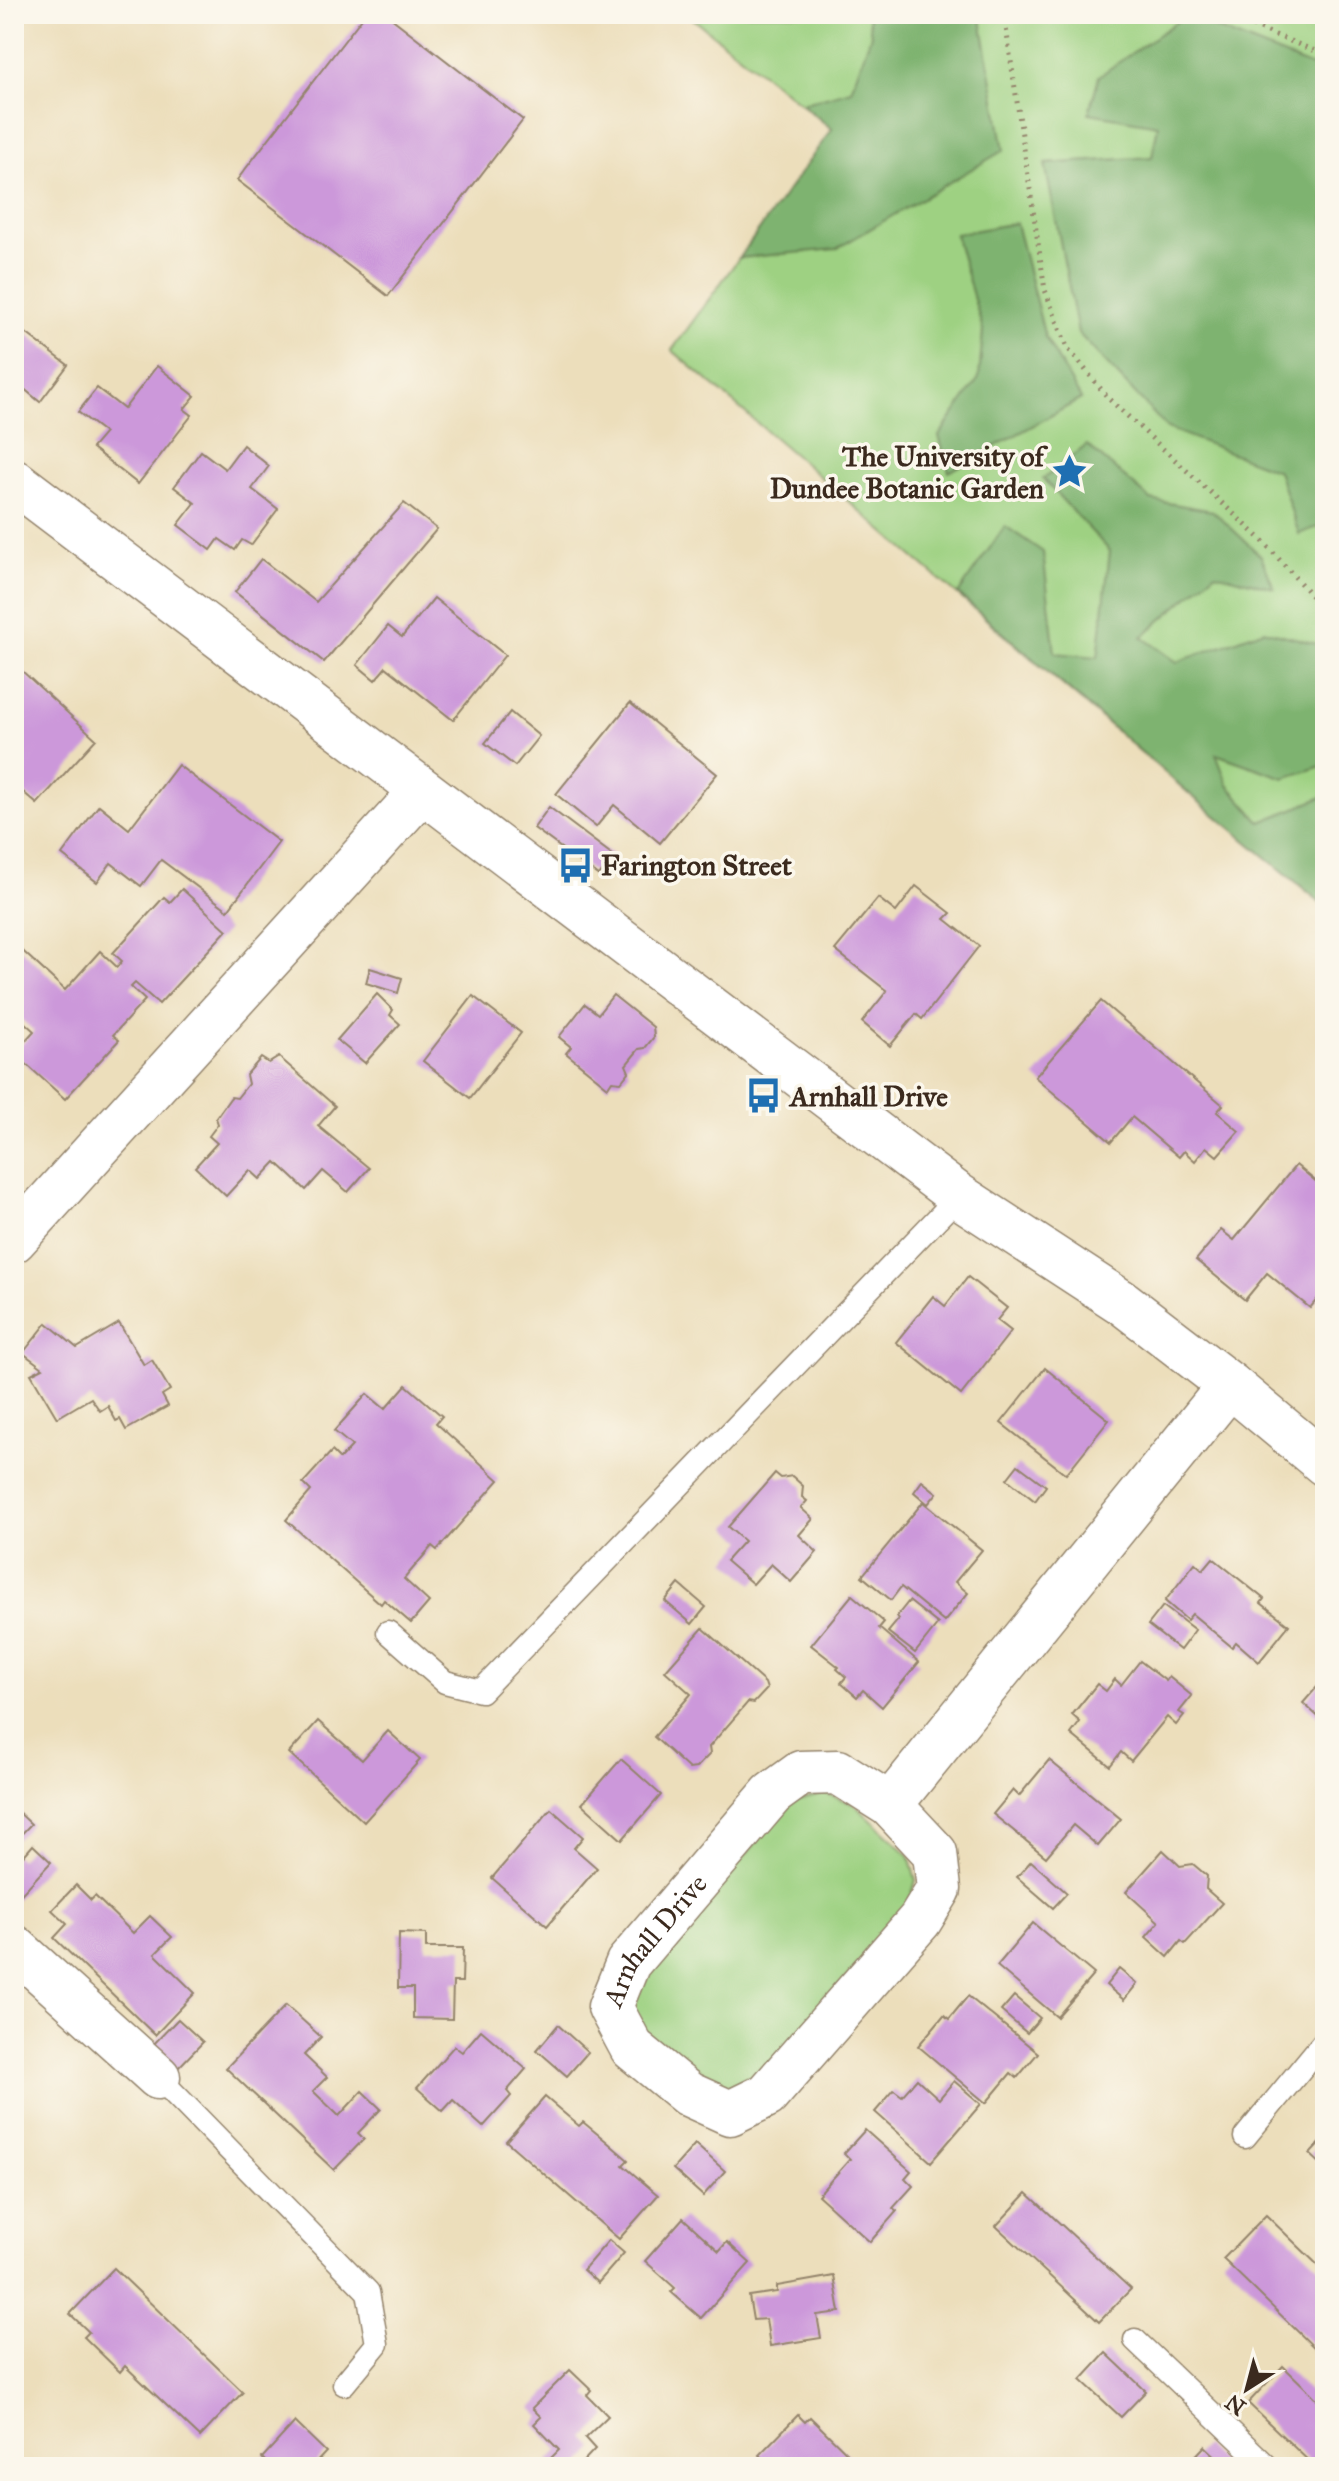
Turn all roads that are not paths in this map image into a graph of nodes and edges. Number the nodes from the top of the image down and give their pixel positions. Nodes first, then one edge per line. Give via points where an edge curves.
1 (14, 481) edge
2 (422, 791) junction
3 (959, 1196) junction
4 (14, 1240) edge
5 (1230, 1385) junction
6 (1325, 1464) edge
7 (388, 1632) dead end
8 (890, 1805) junction
9 (14, 1947) edge
10 (1325, 2040) edge
11 (158, 2077) joint
12 (1245, 2137) dead end
13 (1135, 2340) dead end
14 (344, 2384) dead end
15 (1268, 2467) edge

1 - 2 street
2 - 3 street
2 - 4 street
3 - 5 street via 1123,1303
3 - 7 lane via 481,1691 445,1682
5 - 6 street
5 - 8 street
8 - 8 street, Arnhall Drive via 935,1853 939,1889 920,1920 767,2095 730,2113 688,2094 632,2048 610,2007 628,1963 772,1794 801,1773 838,1772
9 - 11 street
10 - 12 lane
11 - 14 lane via 368,2292 377,2344
13 - 15 lane

